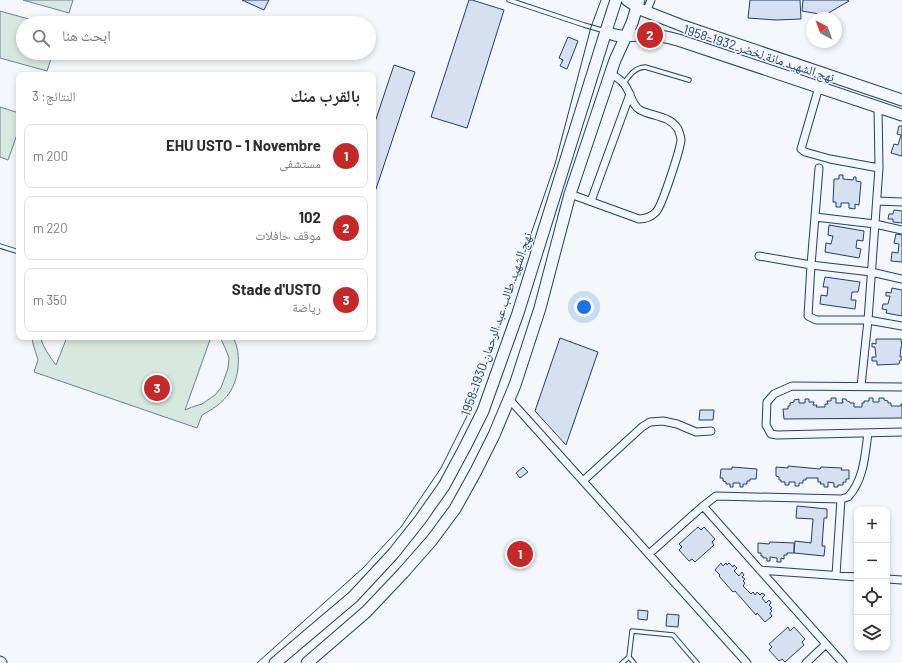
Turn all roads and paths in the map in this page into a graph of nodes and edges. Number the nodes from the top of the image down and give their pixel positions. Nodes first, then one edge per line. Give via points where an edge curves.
1 (509, 0) edge
2 (616, 0) edge
3 (628, 0) edge
4 (651, 0) edge
5 (641, 6) edge
6 (683, 26) junction
7 (606, 31) junction
8 (626, 36) junction
9 (678, 40) junction
10 (610, 73) junction
11 (689, 80) dead end
12 (624, 83) junction
13 (819, 87) junction
14 (630, 94) junction
15 (902, 100) edge
16 (878, 107) junction
17 (902, 115) edge
18 (819, 168) dead end
19 (879, 168) junction
20 (570, 194) junction
21 (591, 201) junction
22 (876, 201) junction
23 (902, 202) edge
24 (815, 217) junction
25 (875, 224) junction
26 (902, 230) edge
27 (0, 246) edge
28 (16, 251) edge
29 (759, 256) dead end
30 (811, 265) junction
31 (871, 272) junction
32 (902, 279) edge
33 (868, 320) junction
34 (902, 326) edge
35 (861, 386) junction
36 (902, 387) edge
37 (509, 399) junction
38 (711, 431) dead end
39 (902, 432) edge
40 (868, 433) junction
41 (583, 481) junction
42 (841, 498) junction
43 (703, 506) junction
44 (649, 554) junction
45 (760, 570) junction
46 (836, 575) junction
47 (854, 577) edge
48 (890, 579) edge
49 (902, 580) edge
50 (826, 644) junction
51 (629, 657) junction
52 (275, 663) edge
53 (307, 663) edge
54 (622, 663) edge
55 (634, 663) edge
56 (697, 663) edge
57 (747, 663) edge
58 (806, 663) edge
59 (843, 663) edge

1 - 7 lane
2 - 7 main road, نهج الشهيد طالب عبد الرحمان 1930-1958
3 - 5 main road, نهج الشهيد مانة لخضر 1932-1958
4 - 5 street
5 - 6 main road, نهج الشهيد مانة لخضر 1932-1958
5 - 8 main road
6 - 9 main road
6 - 15 main road, نهج الشهيد مانة لخضر 1932-1958
7 - 8 main road, نهج الشهيد مانة لخضر 1932-1958
7 - 52 main road, نهج الشهيد طالب عبد الرحمان 1930-1958 via 518,313 483,411 465,447 444,486 393,554 353,597
8 - 9 main road, نهج الشهيد مانة لخضر 1932-1958 via 655,35
8 - 10 main road
9 - 13 main road, نهج الشهيد مانة لخضر 1932-1958
10 - 12 street
10 - 20 main road
11 - 12 lane via 644,67 634,70
12 - 14 street
13 - 16 main road, نهج الشهيد مانة لخضر 1932-1958
13 - 19 street via 801,149 830,159
14 - 21 street
14 - 21 street via 641,110 668,119 679,131 680,149 666,190 655,214 645,219 634,218
16 - 17 main road, نهج الشهيد مانة لخضر 1932-1958
16 - 19 street
18 - 24 street
19 - 22 street
20 - 21 street
20 - 37 main road via 540,308
22 - 23 street
22 - 25 street
24 - 25 street
24 - 30 street
25 - 26 street
25 - 31 street
27 - 28 lane
29 - 30 street
30 - 31 street
30 - 33 street via 808,316 816,320
31 - 32 street
31 - 33 street
33 - 34 street
33 - 35 street
35 - 36 street
35 - 40 street via 792,386 774,394 767,402 766,425 771,434 777,435
37 - 41 street
37 - 53 main road via 476,471 455,509 432,540 366,612
38 - 41 street via 696,432 677,424 650,422
39 - 40 street
40 - 42 street via 863,470 852,494
41 - 44 street
42 - 43 street via 716,496
42 - 46 street
43 - 44 street
43 - 45 street
44 - 57 street
45 - 46 street
45 - 50 street
46 - 47 street
48 - 49 street
50 - 58 street
50 - 59 street
51 - 54 lane
51 - 55 lane
51 - 56 lane via 632,631 673,635

